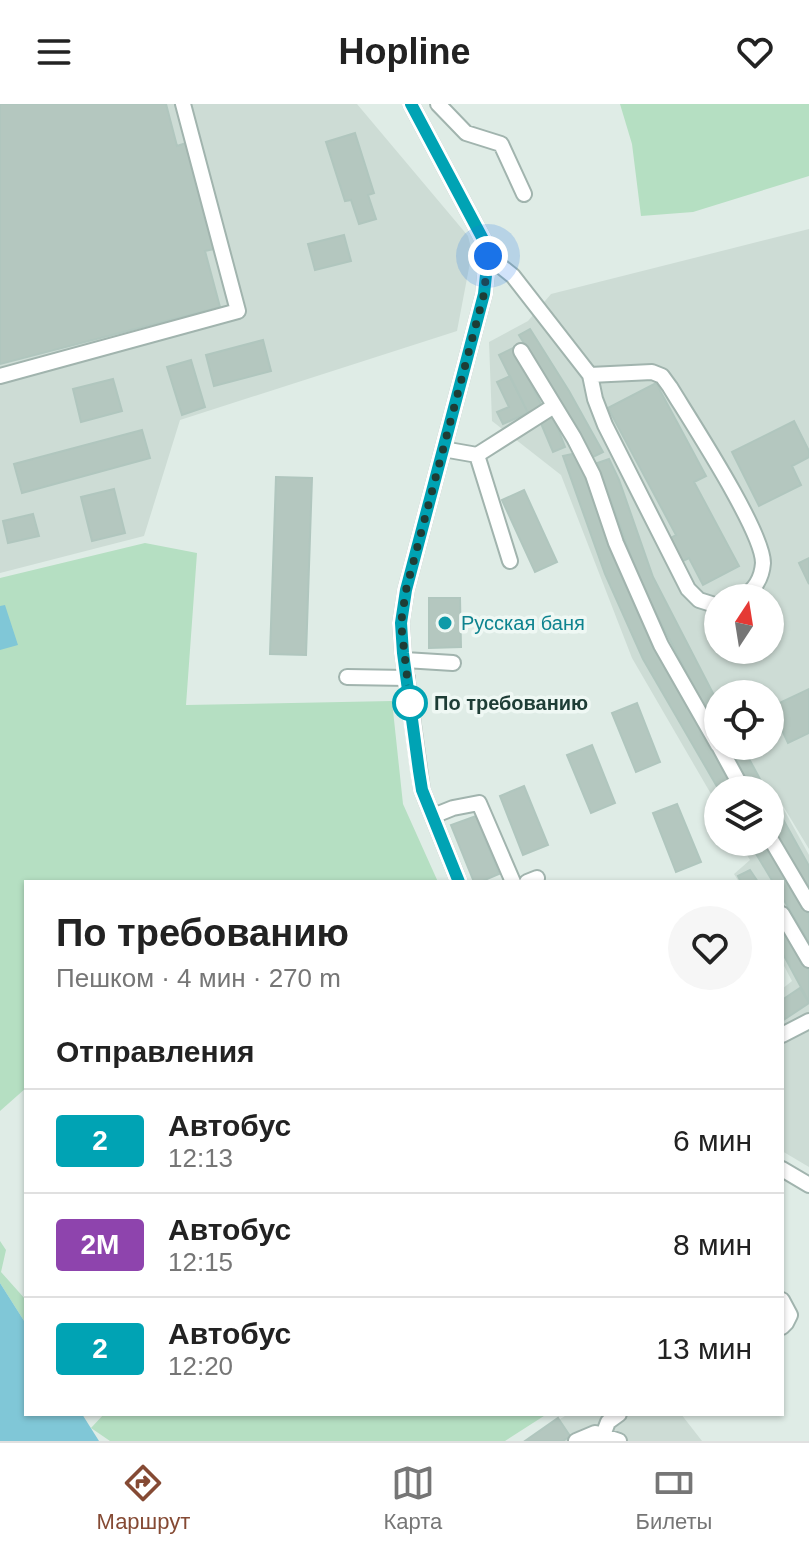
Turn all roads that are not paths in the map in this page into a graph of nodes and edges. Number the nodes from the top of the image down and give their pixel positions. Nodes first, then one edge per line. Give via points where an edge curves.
1 (183, 104) edge
2 (411, 104) edge
3 (438, 104) edge
4 (524, 194) dead end
5 (488, 256) junction
6 (521, 351) dead end
7 (590, 375) junction
8 (0, 376) edge
9 (554, 406) junction
10 (443, 449) junction
11 (477, 455) junction
12 (510, 561) dead end
13 (755, 584) edge
14 (704, 602) edge
15 (405, 660) junction
16 (453, 663) dead end
17 (347, 677) dead end
18 (407, 678) junction
19 (704, 720) edge
20 (433, 816) junction
21 (781, 856) edge
22 (458, 880) edge
23 (512, 880) edge
24 (809, 904) edge
25 (784, 917) edge
26 (809, 960) edge
27 (809, 1021) edge
28 (784, 1034) edge
29 (784, 1170) edge
30 (809, 1185) edge
31 (784, 1304) edge
32 (784, 1324) edge
33 (616, 1416) edge
34 (603, 1435) junction
35 (576, 1441) edge
36 (619, 1441) edge

1 - 8 street via 238,311
2 - 5 street via 479,229
3 - 4 street via 466,133 501,144
5 - 7 street via 513,276
5 - 10 street via 484,294
6 - 9 street
7 - 13 street via 662,376 755,533 763,562
7 - 14 street via 605,425 688,589
9 - 11 street
9 - 19 street via 593,475 661,645
10 - 11 street
10 - 15 street via 406,590 401,623
11 - 12 street
15 - 16 street
15 - 18 street
17 - 18 street
18 - 20 street via 420,777
20 - 22 street
20 - 23 street via 479,803
21 - 24 street
25 - 26 street
27 - 28 street
29 - 30 street
31 - 32 street via 790,1315
33 - 34 street
34 - 35 street
34 - 36 street

